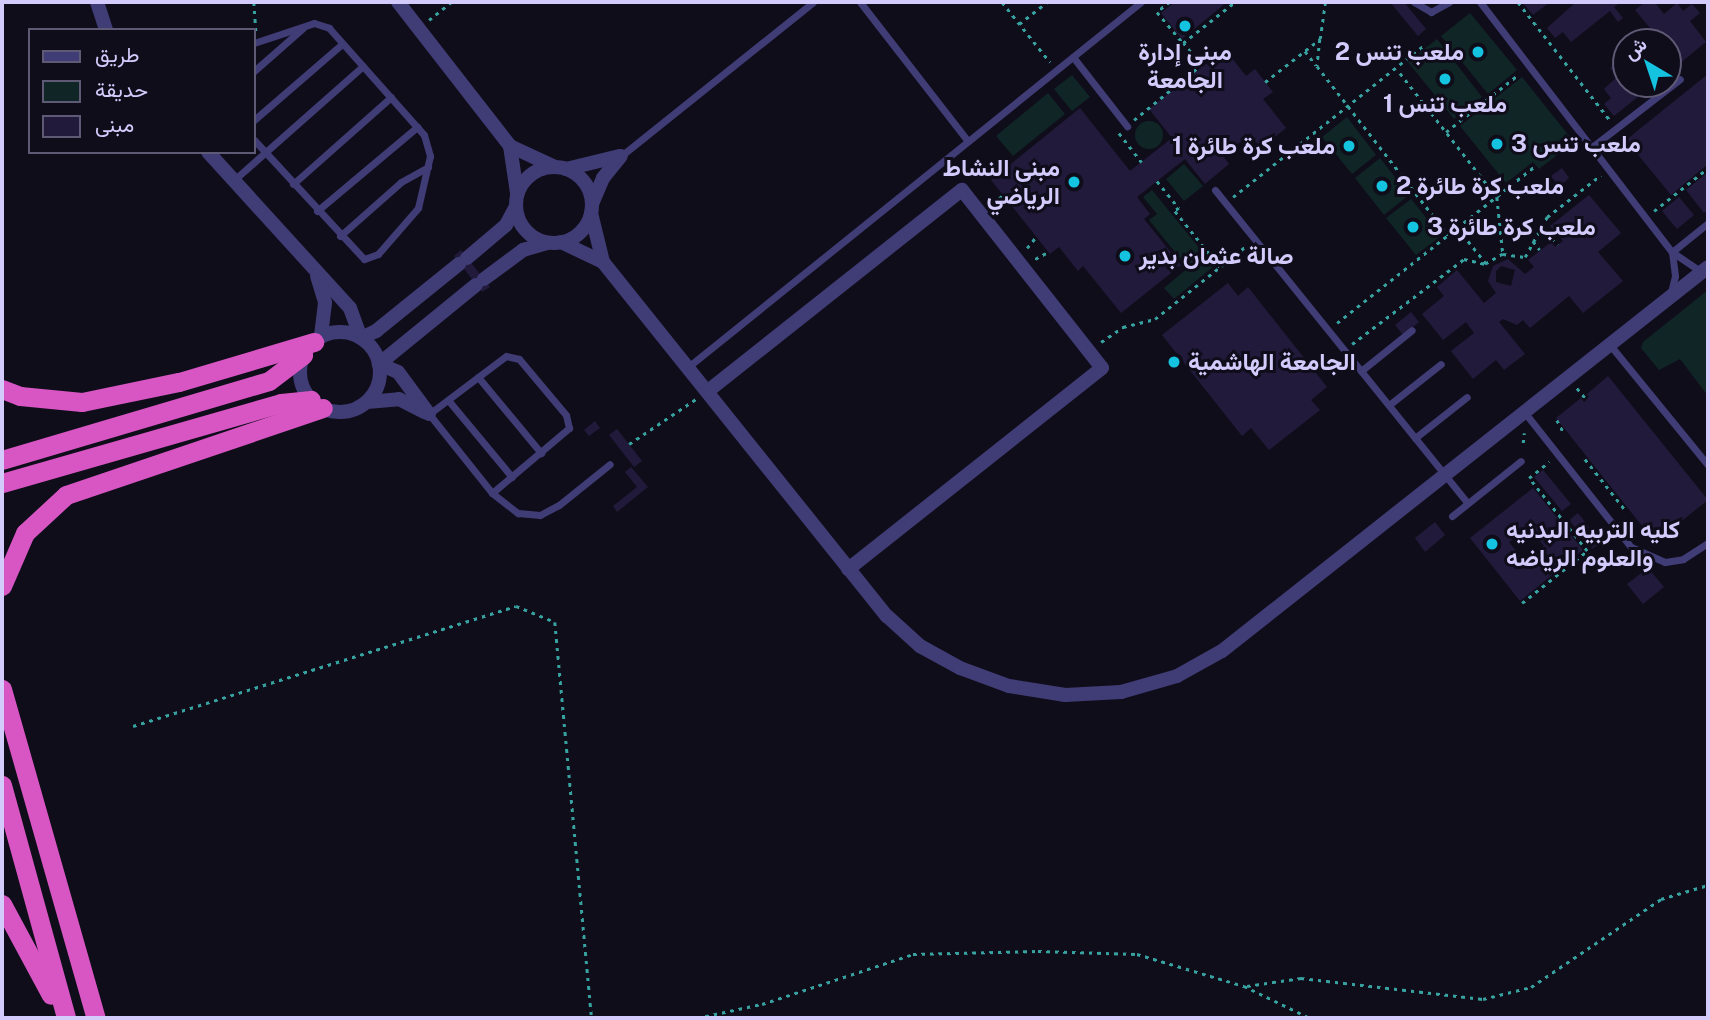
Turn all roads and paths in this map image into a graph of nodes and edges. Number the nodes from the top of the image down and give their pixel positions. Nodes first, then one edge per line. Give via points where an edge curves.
1 (97, 2) edge
2 (254, 2) edge
3 (398, 2) edge
4 (450, 2) edge
5 (813, 2) edge
6 (860, 2) edge
7 (1002, 2) edge
8 (1047, 2) edge
9 (1170, 2) edge
10 (1235, 2) edge
11 (1325, 2) edge
12 (1414, 2) edge
13 (1449, 2) edge
14 (1480, 2) edge
15 (1518, 2) edge
16 (1136, 4) edge
17 (1019, 24) junction
18 (306, 25) junction
19 (105, 28) edge
20 (254, 28) edge
21 (418, 28) junction
22 (1320, 39) junction
23 (257, 42) edge
24 (1183, 43) junction
25 (342, 44) junction
26 (1424, 45) dead end
27 (1305, 51) junction
28 (1073, 57) junction
29 (363, 66) junction
30 (1053, 66) dead end
31 (1317, 66) junction
32 (256, 69) edge
33 (1399, 73) dead end
34 (1518, 75) dead end
35 (1265, 82) dead end
36 (391, 97) junction
37 (1655, 98) edge
38 (1348, 107) junction
39 (256, 118) edge
40 (1127, 125) junction
41 (416, 127) junction
42 (1616, 128) junction
43 (1446, 132) junction
44 (968, 141) junction
45 (256, 142) edge
46 (510, 146) junction
47 (1592, 147) junction
48 (265, 152) junction
49 (210, 154) edge
50 (621, 156) junction
51 (1142, 162) dead end
52 (1535, 166) dead end
53 (428, 167) junction
54 (562, 168) junction
55 (1708, 168) edge
56 (1609, 169) junction
57 (234, 180) junction
58 (1157, 181) dead end
59 (293, 184) junction
60 (1215, 190) dead end
61 (1003, 195) dead end
62 (1497, 197) junction
63 (517, 201) junction
64 (1225, 203) junction
65 (591, 209) junction
66 (317, 211) junction
67 (1000, 214) dead end
68 (1646, 218) junction
69 (1708, 223) edge
70 (1541, 225) junction
71 (1457, 228) junction
72 (1448, 235) junction
73 (340, 236) junction
74 (1036, 237) dead end
75 (1254, 239) junction
76 (1533, 241) junction
77 (555, 242) junction
78 (1558, 245) dead end
79 (1540, 250) dead end
80 (1048, 252) dead end
81 (1672, 252) junction
82 (1503, 254) junction
83 (603, 262) junction
84 (460, 263) junction
85 (1486, 264) junction
86 (1220, 267) junction
87 (1705, 269) edge
88 (315, 271) junction
89 (477, 285) junction
90 (1668, 298) junction
91 (1328, 330) junction
92 (1412, 330) dead end
93 (1094, 333) dead end
94 (361, 338) junction
95 (313, 344) junction
96 (1610, 345) junction
97 (1344, 350) junction
98 (379, 364) junction
99 (1441, 364) dead end
100 (688, 367) junction
101 (1361, 371) junction
102 (478, 377) junction
103 (2, 389) edge
104 (708, 391) junction
105 (1467, 397) dead end
106 (447, 400) junction
107 (367, 402) junction
108 (317, 404) junction
109 (1389, 405) junction
110 (1525, 412) junction
111 (429, 414) junction
112 (1557, 420) dead end
113 (1531, 435) dead end
114 (1565, 435) dead end
115 (1415, 438) junction
116 (629, 443) dead end
117 (1523, 443) dead end
118 (1544, 452) dead end
119 (541, 453) junction
120 (1585, 459) dead end
121 (2, 460) edge
122 (1521, 461) dead end
123 (610, 464) dead end
124 (1708, 464) edge
125 (1446, 476) junction
126 (512, 477) junction
127 (2, 483) edge
128 (492, 493) junction
129 (1468, 503) junction
130 (1626, 511) dead end
131 (1452, 516) dead end
132 (1708, 543) edge
133 (848, 569) junction
134 (2, 586) edge
135 (1522, 603) dead end
136 (2, 689) edge
137 (133, 726) dead end
138 (2, 785) edge
139 (1708, 885) edge
140 (2, 904) edge
141 (1244, 986) junction
142 (64, 1018) edge
143 (96, 1018) edge
144 (592, 1018) edge
145 (697, 1018) edge
146 (1310, 1018) edge

1 - 19 street
2 - 20 path
3 - 21 street
4 - 21 path
5 - 50 lane
6 - 44 lane
7 - 17 path
8 - 17 path
9 - 24 path via 1157,12
10 - 24 path
11 - 22 path
12 - 13 lane via 1431,12
14 - 47 lane
15 - 42 path
16 - 28 lane
17 - 30 path
18 - 23 lane
18 - 25 lane via 322,24
18 - 32 lane
21 - 46 street
22 - 27 path
22 - 31 path
24 - 40 path via 1201,65
25 - 29 lane
25 - 39 lane
26 - 38 path
27 - 31 path
27 - 35 path
28 - 40 lane
28 - 44 lane
29 - 36 lane
29 - 48 lane
31 - 38 path
33 - 43 path
34 - 43 path
36 - 41 lane
36 - 59 lane
37 - 42 lane
38 - 64 path
38 - 72 path
40 - 51 path via 1118,133
41 - 53 lane via 428,145
41 - 66 lane
42 - 47 lane
43 - 62 path
44 - 100 lane
45 - 48 lane
46 - 54 street
46 - 63 street
47 - 56 lane
48 - 57 lane
48 - 59 lane
49 - 57 street
50 - 54 street
50 - 65 street via 603,178
52 - 62 path
53 - 73 lane via 401,183
53 - 73 lane via 414,216 378,254 364,259 357,256
54 - 63 street via 529,176
54 - 65 street via 585,183
55 - 68 path
56 - 68 lane
56 - 70 path
57 - 88 street
58 - 86 path
59 - 66 lane
60 - 64 lane
61 - 67 path via 992,203
62 - 71 path
62 - 82 path
63 - 77 street via 528,233
63 - 84 street via 506,225
64 - 75 lane
65 - 77 street via 580,232
65 - 83 street
66 - 73 lane
68 - 81 lane
69 - 81 lane
70 - 76 path
70 - 78 path
71 - 72 path
71 - 85 path
72 - 91 path
74 - 80 path via 1025,246 1036,261
75 - 86 path
75 - 91 lane
76 - 79 path
76 - 82 path via 1525,257
77 - 83 street
77 - 89 street via 523,250
81 - 87 lane
81 - 90 lane via 1675,276
82 - 85 path
83 - 100 street
84 - 89 street
84 - 94 street
85 - 97 path via 1464,260
86 - 93 path via 1155,319 1123,327 1102,344
87 - 90 street
88 - 94 street via 350,308
88 - 95 street via 325,303
89 - 98 street
90 - 96 street
91 - 97 lane
92 - 101 lane
94 - 95 street via 341,332
94 - 98 street
95 - 103 highway via 179,382 82,402 20,396
95 - 108 street via 301,382
95 - 121 highway via 269,381
96 - 110 street
96 - 124 lane
97 - 101 lane
98 - 107 street via 378,384
98 - 111 street via 398,372
99 - 109 lane
100 - 104 street
101 - 109 lane
102 - 106 lane
102 - 119 lane
102 - 119 lane via 503,357 513,356 566,415 567,433
104 - 116 path
104 - 133 street
104 - 133 street via 962,190 1102,368
105 - 115 lane
106 - 111 lane
106 - 126 lane
107 - 108 street via 346,412
107 - 111 street via 399,399
108 - 127 highway via 281,403
108 - 134 highway via 66,495 25,533
109 - 115 lane
110 - 125 street
110 - 132 lane via 1631,547 1665,562 1683,559
111 - 128 lane
112 - 114 path via 1554,422
113 - 117 path via 1524,433
115 - 125 lane
118 - 135 path via 1551,460 1529,478 1587,551
119 - 126 lane
120 - 130 path
122 - 129 lane
123 - 128 lane via 559,505 540,514 518,513
125 - 129 lane
125 - 133 street via 1222,651 1177,676 1121,692 1065,695 1009,686 960,668 920,646 887,617
126 - 128 lane
129 - 131 lane
136 - 143 highway
137 - 144 path via 516,606 555,622
138 - 142 highway
139 - 141 path via 1661,899 1531,987 1483,999 1301,978
140 - 142 highway
141 - 145 path via 1137,954 912,954 762,1004
141 - 146 path

